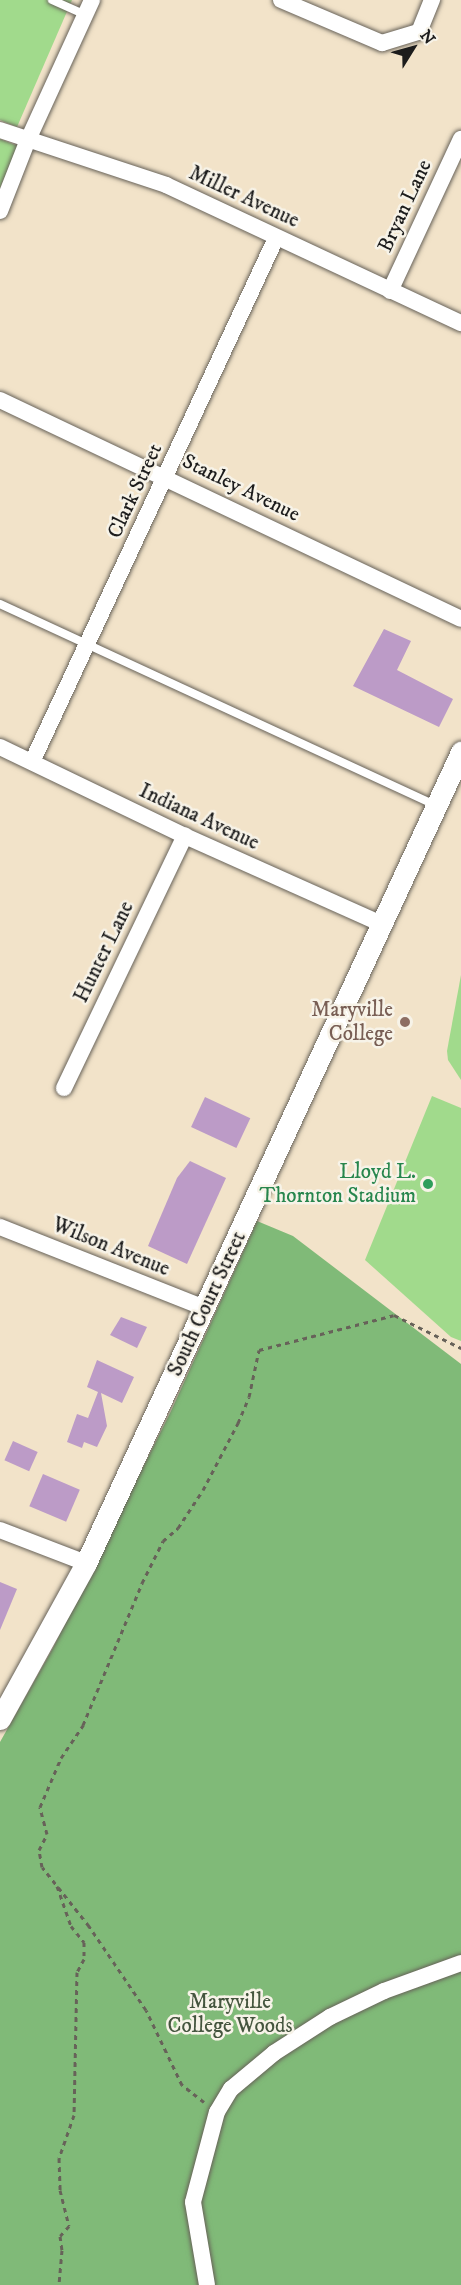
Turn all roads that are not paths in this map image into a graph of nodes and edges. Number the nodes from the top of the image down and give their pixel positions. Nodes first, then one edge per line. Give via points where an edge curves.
1 (51, 0) edge
2 (281, 0) edge
3 (432, 0) edge
4 (88, 8) edge
5 (0, 130) edge
6 (461, 139) edge
7 (27, 142) junction
8 (0, 211) edge
9 (276, 238) junction
10 (390, 291) junction
11 (461, 323) edge
12 (0, 400) edge
13 (167, 477) junction
14 (0, 604) edge
15 (461, 619) edge
16 (87, 645) junction
17 (0, 747) edge
18 (461, 752) edge
19 (32, 762) junction
20 (437, 805) junction
21 (185, 836) junction
22 (382, 924) junction
23 (64, 1088) dead end
24 (0, 1227) edge
25 (205, 1308) junction
26 (0, 1530) edge
27 (86, 1563) junction
28 (0, 1719) edge
29 (461, 1964) edge
30 (207, 2285) edge

1 - 4 lane
2 - 3 street via 382,43 418,32
4 - 7 street
5 - 7 street, Miller Avenue
6 - 10 street, Bryan Lane
7 - 8 street
7 - 9 street, Miller Avenue via 166,185
9 - 10 street, Miller Avenue
9 - 13 street, Clark Street
10 - 11 street, Miller Avenue
12 - 13 street, Stanley Avenue
13 - 15 street, Stanley Avenue
13 - 16 street, Clark Street
14 - 16 lane
16 - 19 street, Clark Street
16 - 20 lane
17 - 19 street, Indiana Avenue
18 - 20 street, South Court Street
19 - 21 street, Indiana Avenue
20 - 22 street, South Court Street
21 - 22 street, Indiana Avenue
21 - 23 street, Hunter Lane
22 - 25 street, South Court Street
24 - 25 street, Wilson Avenue
25 - 27 street, South Court Street
26 - 27 street
27 - 28 street, South Court Street
29 - 30 street via 384,1991 330,2017 274,2053 231,2089 217,2112 193,2202

